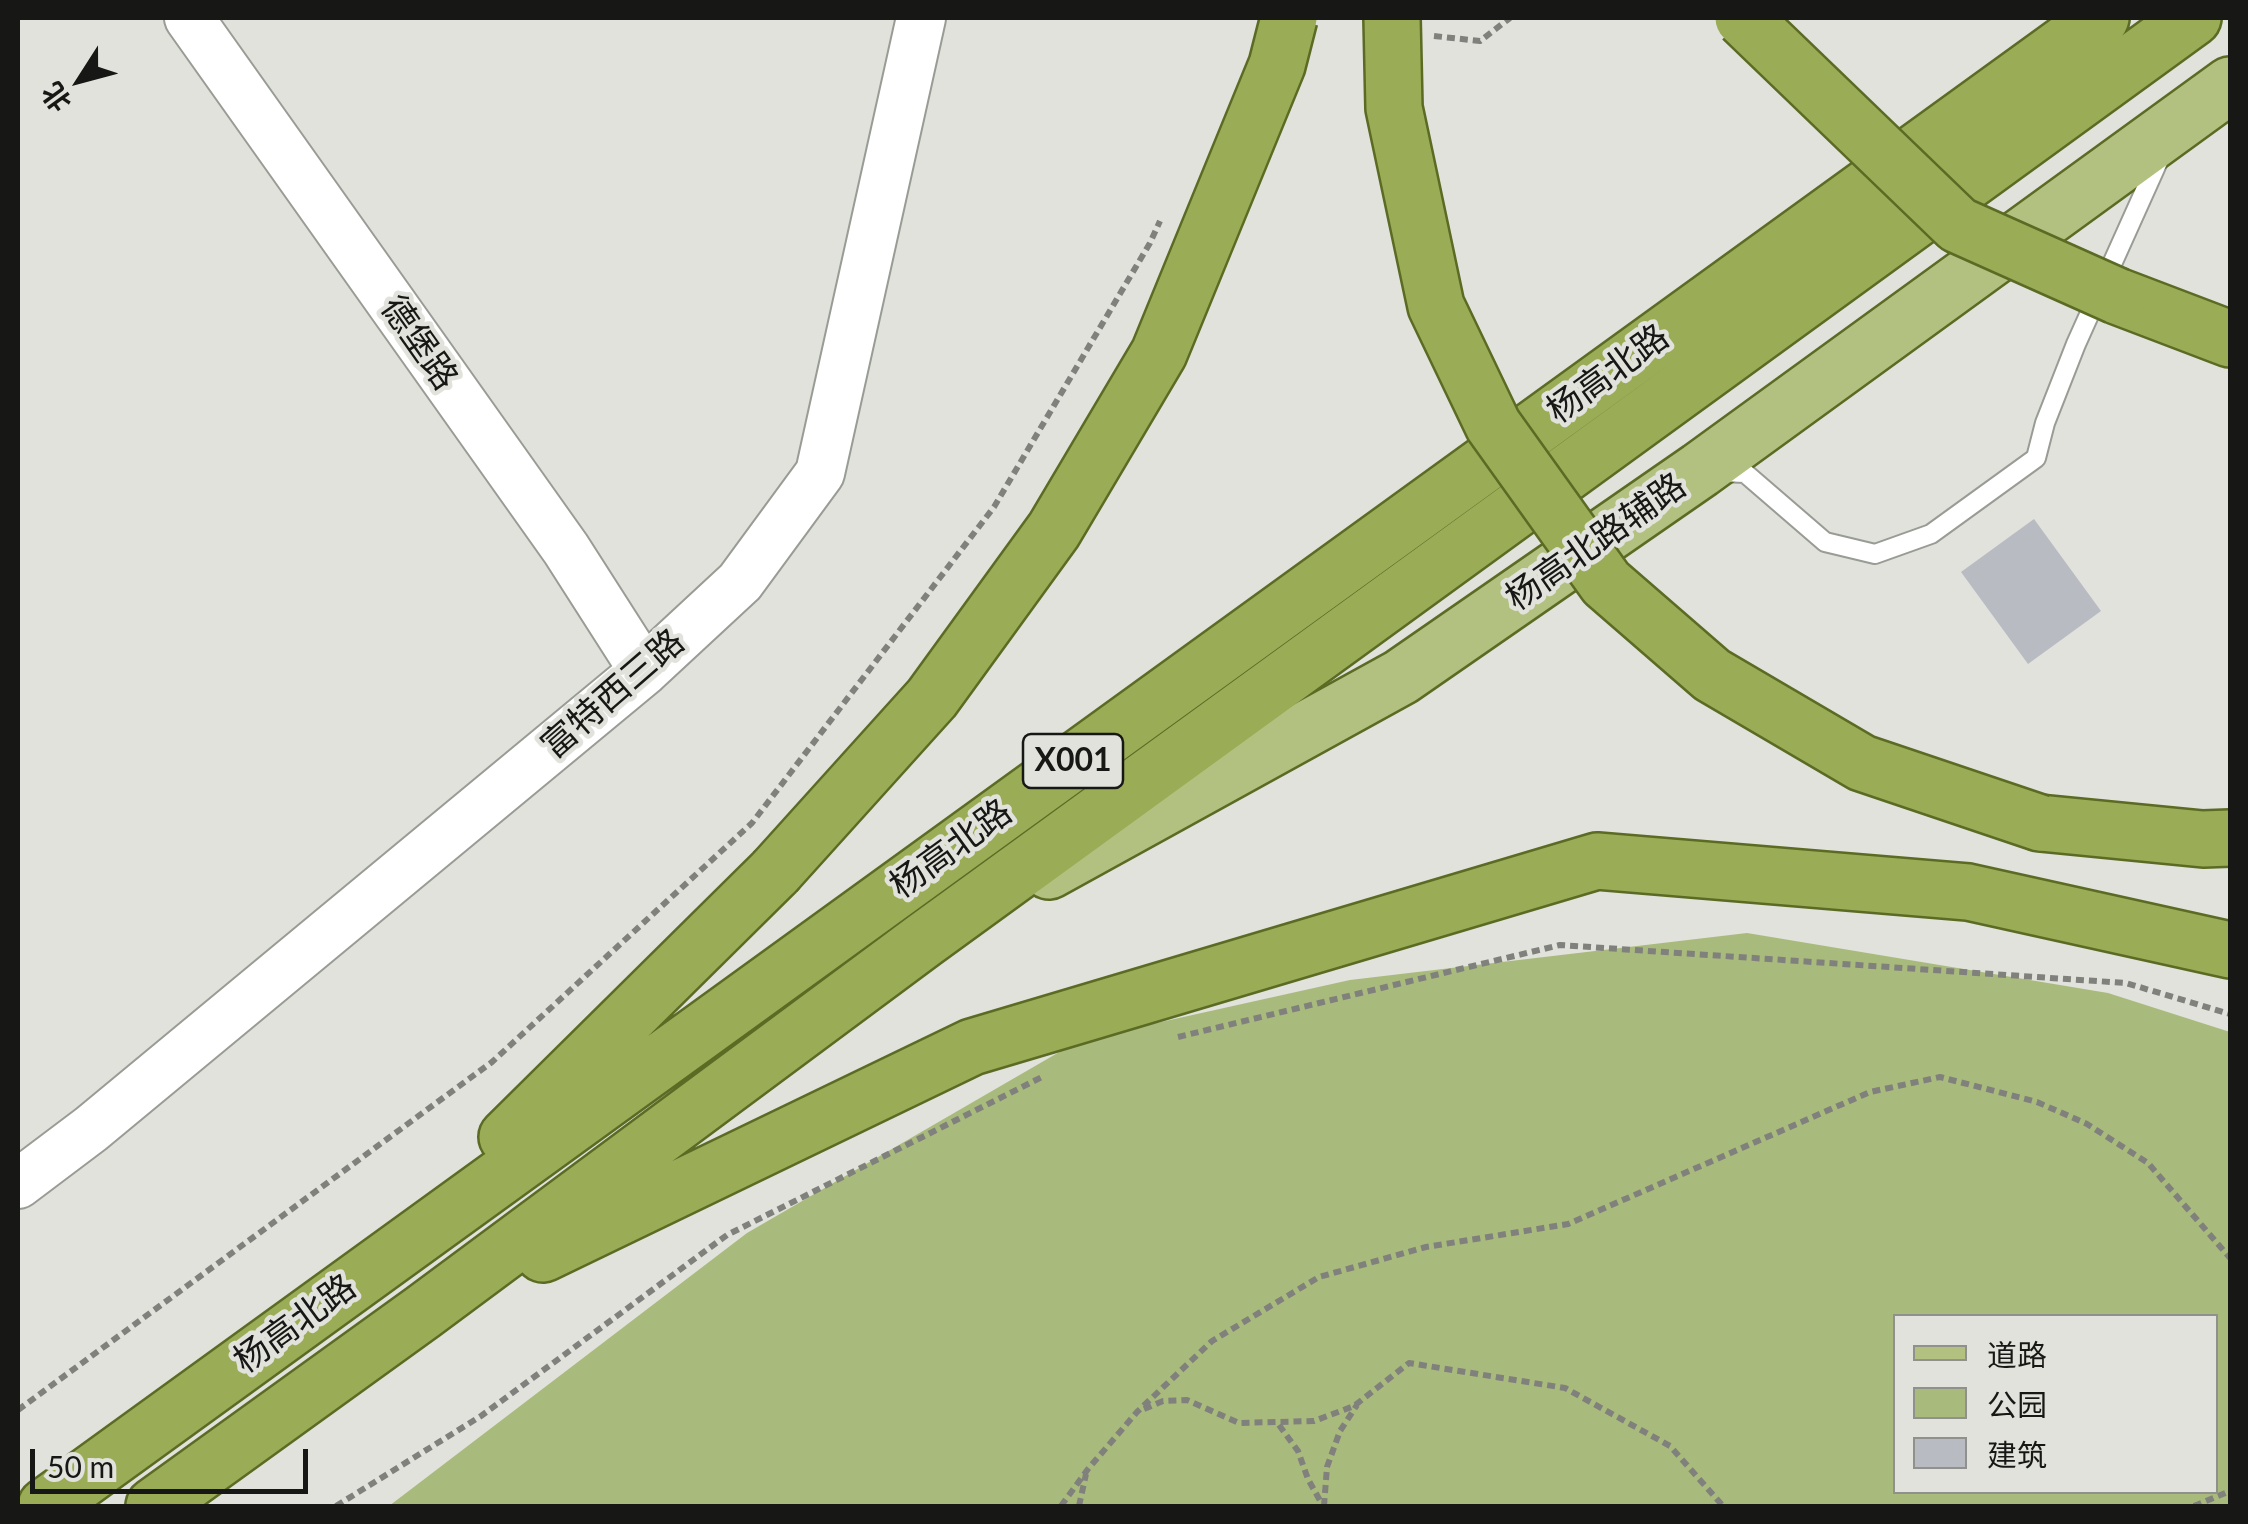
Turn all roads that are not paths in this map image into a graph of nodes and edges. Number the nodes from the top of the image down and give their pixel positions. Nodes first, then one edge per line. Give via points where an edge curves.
1 (189, 18) edge
2 (921, 18) edge
3 (1289, 18) edge
4 (1392, 18) edge
5 (1743, 18) edge
6 (2100, 18) edge
7 (2193, 18) edge
8 (2230, 85) edge
9 (2174, 126) junction
10 (2230, 339) edge
11 (1700, 470) junction
12 (644, 671) junction
13 (2230, 838) edge
14 (924, 940) junction
15 (2230, 950) edge
16 (18, 1184) edge
17 (384, 1260) junction
18 (423, 1312) junction
19 (46, 1506) edge
20 (154, 1506) edge

1 - 12 street, 德堡路 via 566,549
2 - 12 street, 富特西三路 via 820,473 740,582
3 - 17 highway, bridge via 1278,65 1158,352 1054,530 932,698 774,872
4 - 13 highway, bridge via 1394,108 1436,306 1493,426 1606,583 1712,676 1862,763 2040,824
5 - 10 highway, bridge via 1958,225
6 - 17 highway, 杨高北路 / X001
7 - 14 highway, 杨高北路 / X001
8 - 9 main road, 杨高北路辅路 / X001
9 - 11 main road, 杨高北路辅路 / X001
9 - 11 lane via 2076,344 2036,458 1931,534 1875,554 1825,542 1745,473
11 - 14 main road, 杨高北路辅路 / X001 via 1401,677
12 - 16 street, 富特西三路
14 - 18 highway, 杨高北路 / X001
15 - 18 highway via 1968,892 1597,861 972,1046
17 - 19 highway, 杨高北路 / X001
18 - 20 highway, 杨高北路 / X001

